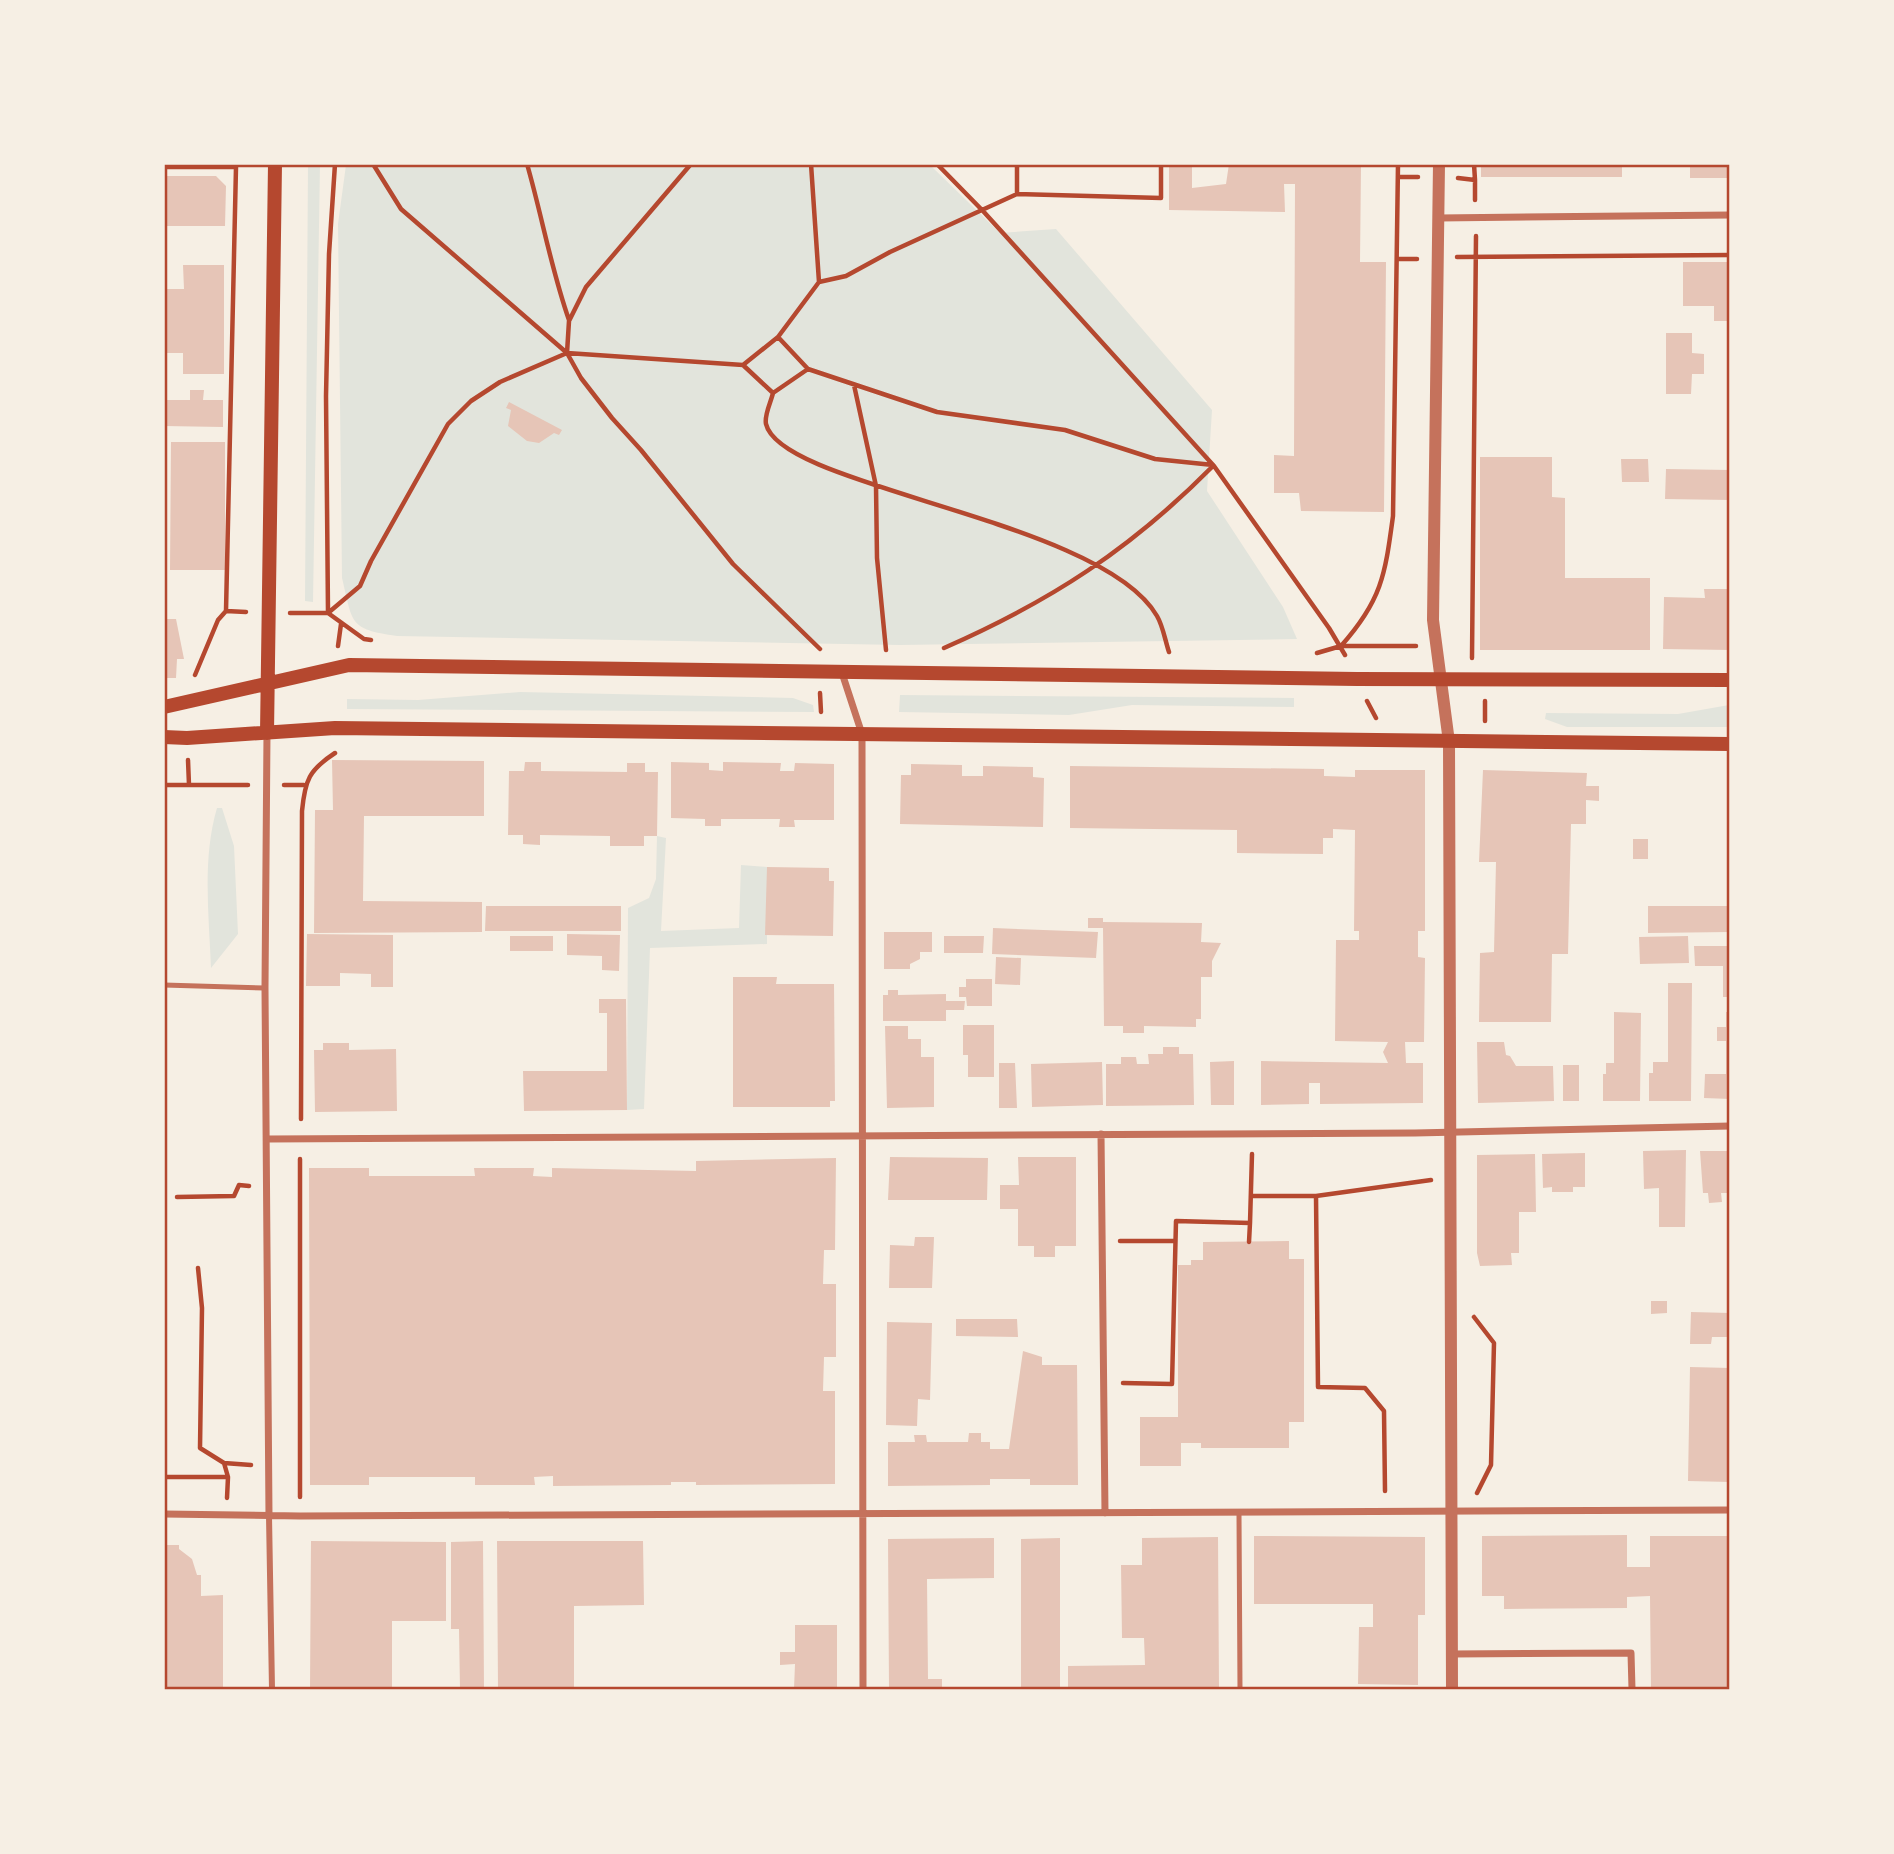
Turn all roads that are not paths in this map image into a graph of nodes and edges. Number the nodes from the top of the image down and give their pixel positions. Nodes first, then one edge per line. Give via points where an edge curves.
1 (275, 164) edge
2 (1439, 171) edge
3 (1730, 215) edge
4 (1438, 218) junction
5 (842, 673) junction
6 (1440, 678) junction
7 (1730, 680) edge
8 (268, 684) junction
9 (164, 707) edge
10 (267, 733) junction
11 (862, 734) junction
12 (164, 737) edge
13 (1449, 742) junction
14 (1730, 744) edge
15 (164, 985) edge
16 (265, 988) junction
17 (1730, 1126) edge
18 (1450, 1133) junction
19 (1101, 1134) junction
20 (862, 1136) junction
21 (268, 1139) junction
22 (1730, 1510) edge
23 (1451, 1511) junction
24 (863, 1513) junction
25 (1105, 1513) junction
26 (164, 1514) edge
27 (1239, 1514) junction
28 (269, 1516) junction
29 (1452, 1654) junction
30 (272, 1689) edge
31 (863, 1689) edge
32 (1240, 1689) edge
33 (1452, 1689) edge
34 (1632, 1689) edge

1 - 8 main road
2 - 4 street
3 - 4 street
4 - 6 street via 1433,620
5 - 6 main road
5 - 8 main road via 349,665
5 - 11 street
6 - 7 main road
6 - 13 street
8 - 9 main road
8 - 10 main road
10 - 11 main road via 335,728
10 - 12 main road
10 - 16 street
11 - 13 main road
11 - 20 street
13 - 14 main road
13 - 18 street
15 - 16 lane
16 - 21 street
17 - 18 street
18 - 19 street
18 - 23 street
19 - 20 street
19 - 25 street
20 - 21 street
20 - 24 street
21 - 28 street
22 - 23 street
23 - 27 street
23 - 29 street
24 - 25 street
24 - 28 street
24 - 31 street
25 - 27 street
26 - 28 street
27 - 32 lane
28 - 30 street
29 - 33 street
29 - 34 street via 1632,1653

